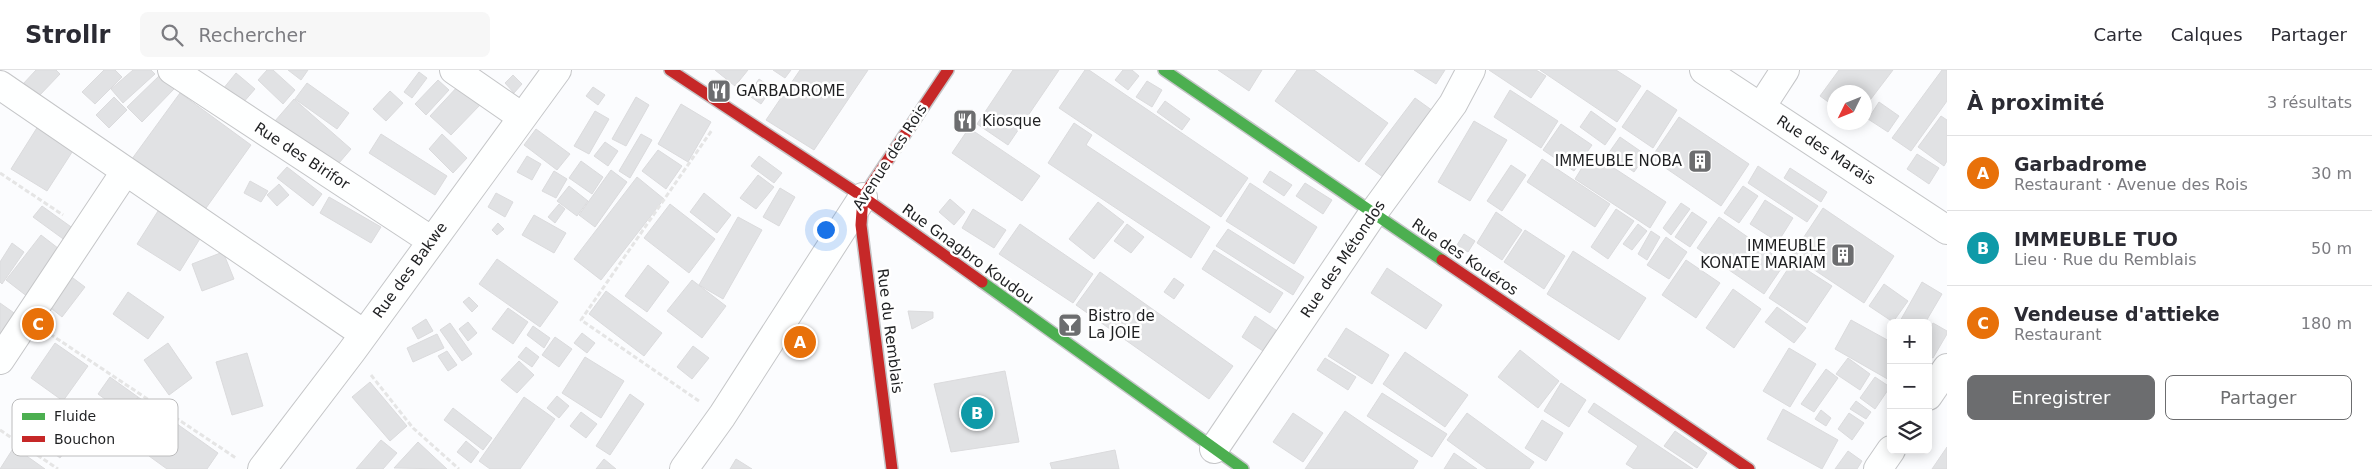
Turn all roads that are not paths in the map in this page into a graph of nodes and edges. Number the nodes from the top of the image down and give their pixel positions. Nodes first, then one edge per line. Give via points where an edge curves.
1 (172, 70) edge
2 (454, 70) edge
3 (557, 70) edge
4 (670, 70) edge
5 (948, 70) edge
6 (1164, 70) edge
7 (1471, 70) edge
8 (1704, 70) edge
9 (1785, 70) edge
10 (0, 85) edge
11 (1760, 107) junction
12 (522, 117) junction
13 (125, 172) junction
14 (863, 197) junction
15 (1374, 212) junction
16 (1947, 230) edge
17 (432, 241) junction
18 (358, 342) junction
19 (0, 360) edge
20 (1947, 368) edge
21 (1932, 390) edge
22 (1214, 449) junction
23 (1888, 454) edge
24 (253, 466) edge
25 (684, 469) edge
26 (892, 469) edge
27 (1243, 469) edge
28 (1749, 469) edge
29 (1878, 469) edge

1 - 17 street, Rue des Birifor
2 - 12 street
3 - 12 street, Rue des Bakwe
4 - 14 street, Rue Gnagbro Koudou
5 - 14 street, Avenue des Rois
6 - 15 street, Rue des Kouéros
7 - 15 street, Rue des Métondos via 1453,104
8 - 11 street, Rue des Marais
9 - 11 street
10 - 13 street
11 - 16 street, Rue des Marais
12 - 17 street, Rue des Bakwe
13 - 18 street
13 - 19 street
14 - 22 street, Rue Gnagbro Koudou
14 - 25 street, Avenue des Rois via 722,416
14 - 26 street, Rue du Remblais via 861,225
15 - 22 street, Rue des Métondos
15 - 28 street, Rue des Kouéros
17 - 18 street, Rue des Bakwe
18 - 24 street, Rue des Bakwe
20 - 21 street
22 - 27 street, Rue Gnagbro Koudou
23 - 29 street

